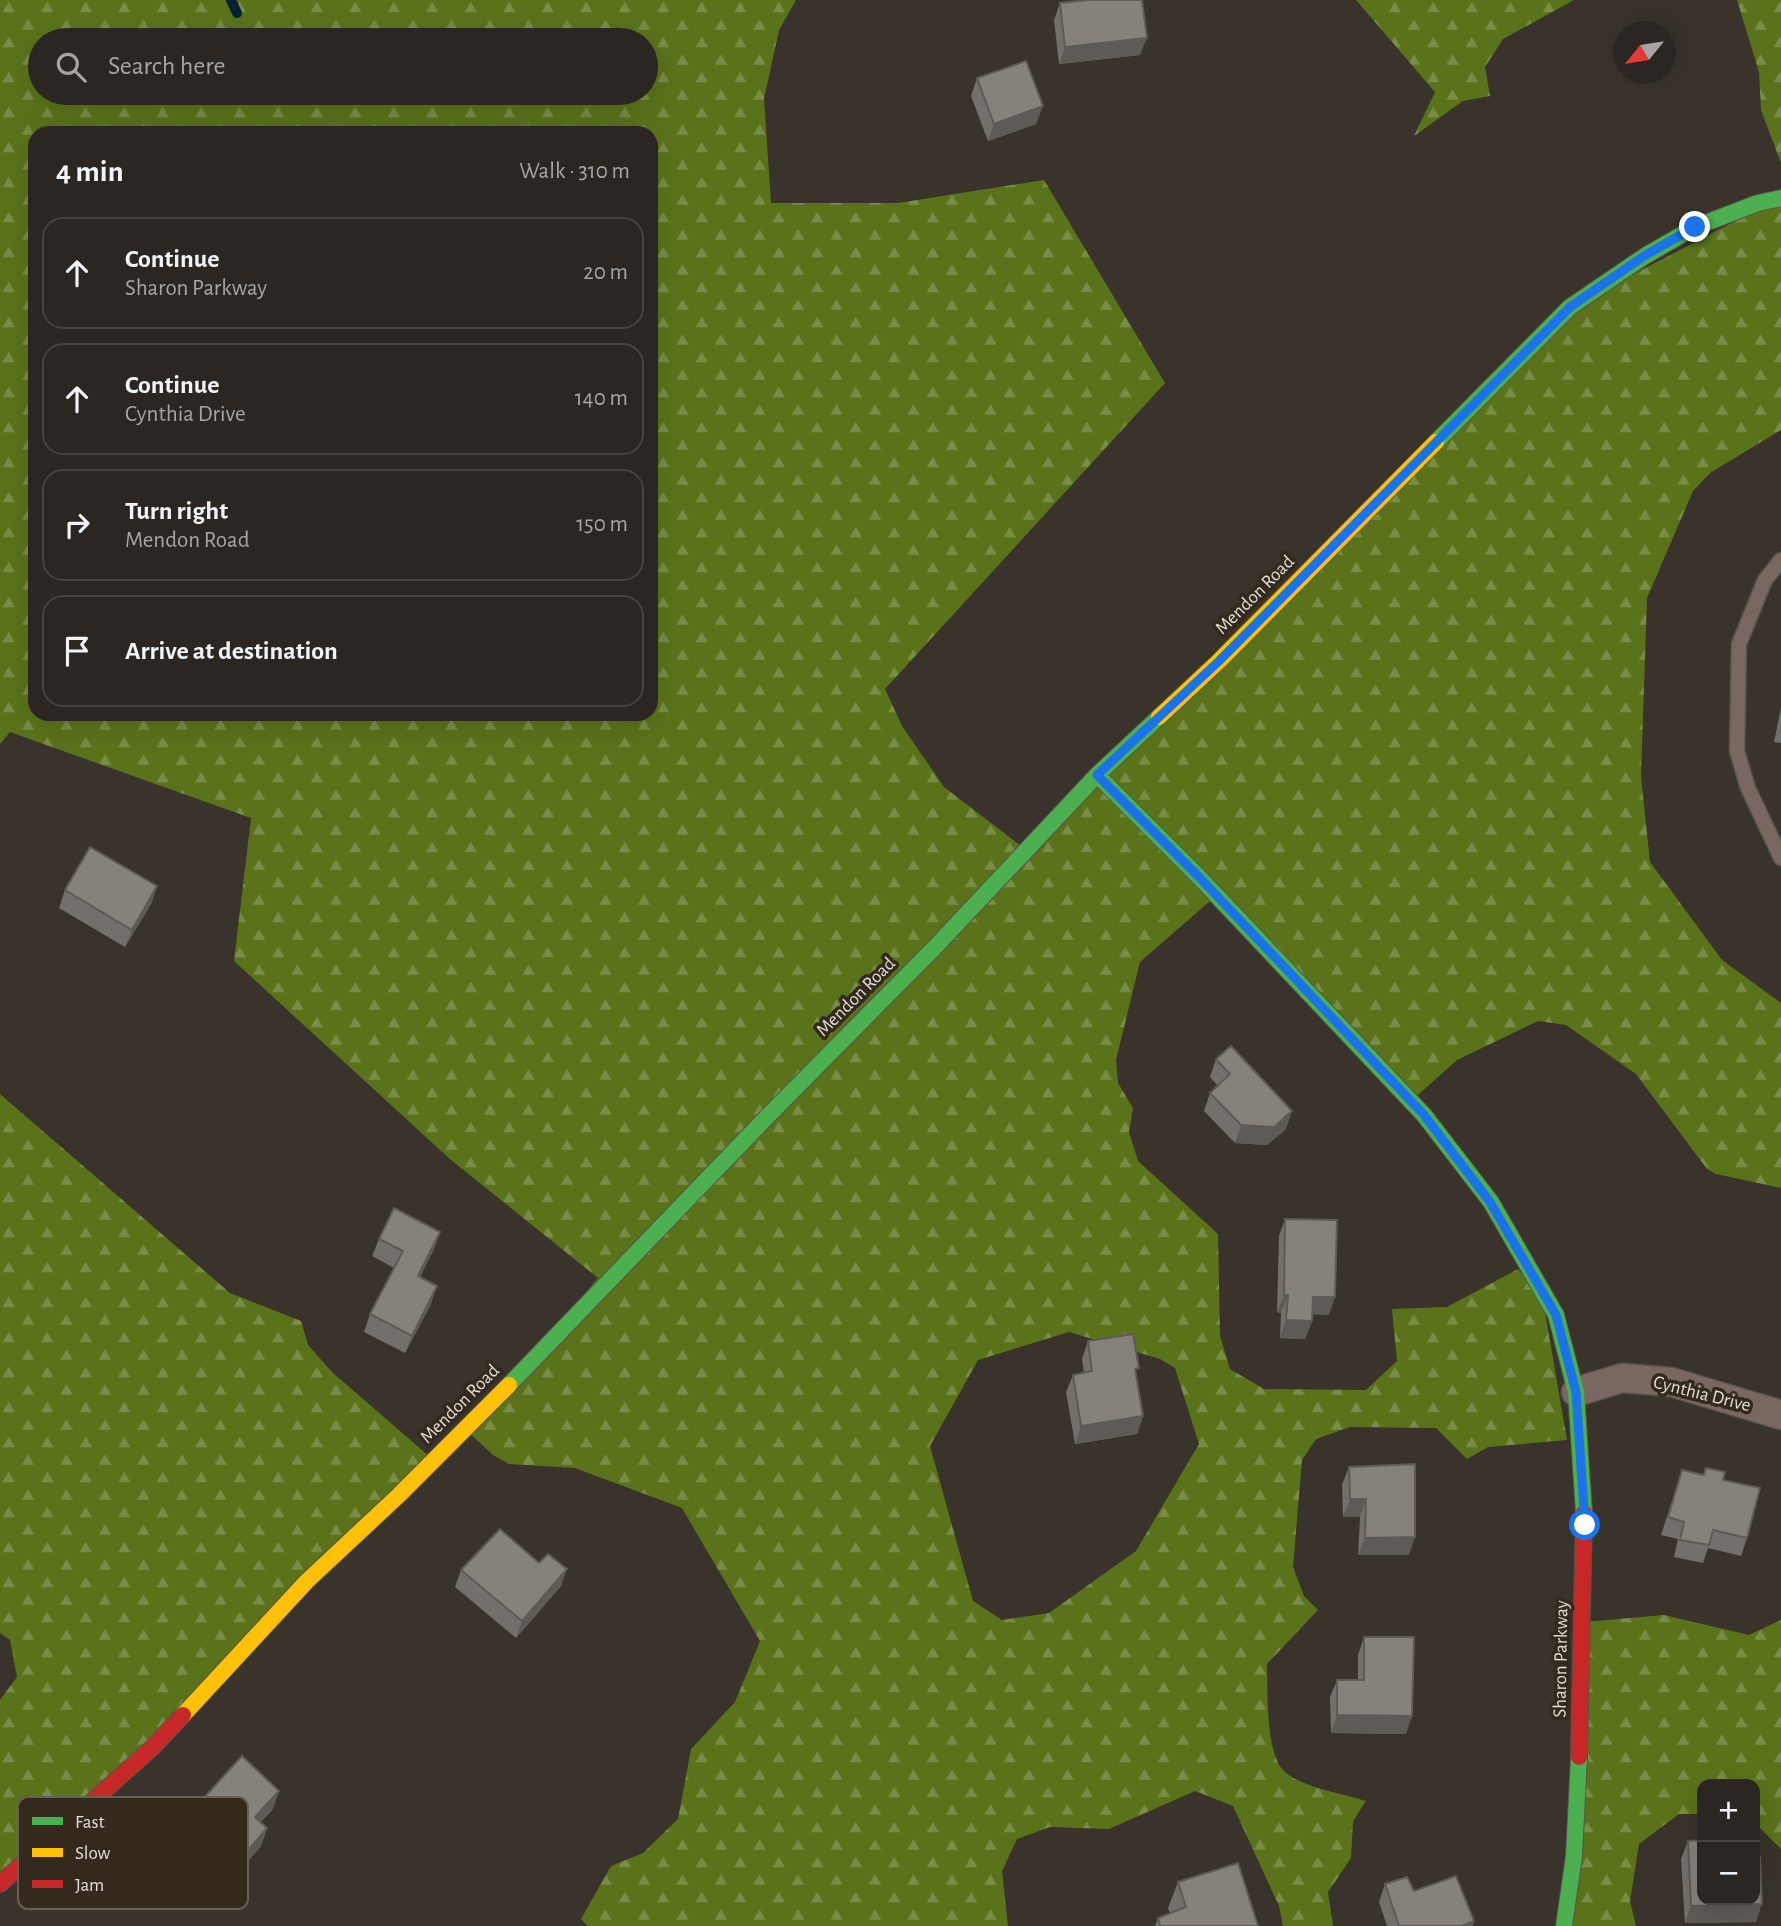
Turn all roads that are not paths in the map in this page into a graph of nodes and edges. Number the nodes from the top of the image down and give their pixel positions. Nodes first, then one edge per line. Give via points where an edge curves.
1 (1781, 198) edge
2 (1781, 560) edge
3 (1097, 775) junction
4 (1781, 858) edge
5 (1576, 1392) junction
6 (1781, 1415) edge
7 (96, 1797) edge
8 (18, 1866) edge
9 (1, 1881) edge
10 (1564, 1926) edge

1 - 3 street, Mendon Road via 1695,227 1570,307 1219,661
2 - 4 lane via 1765,580 1739,644 1737,751 1748,788
3 - 5 street via 1424,1115 1490,1202 1556,1315
3 - 7 street, Mendon Road via 477,1418 307,1581 153,1747
5 - 6 street, Cynthia Drive via 1622,1378 1671,1382
5 - 10 street, Sharon Parkway via 1585,1525 1581,1709 1574,1856
8 - 9 street, Mendon Road

